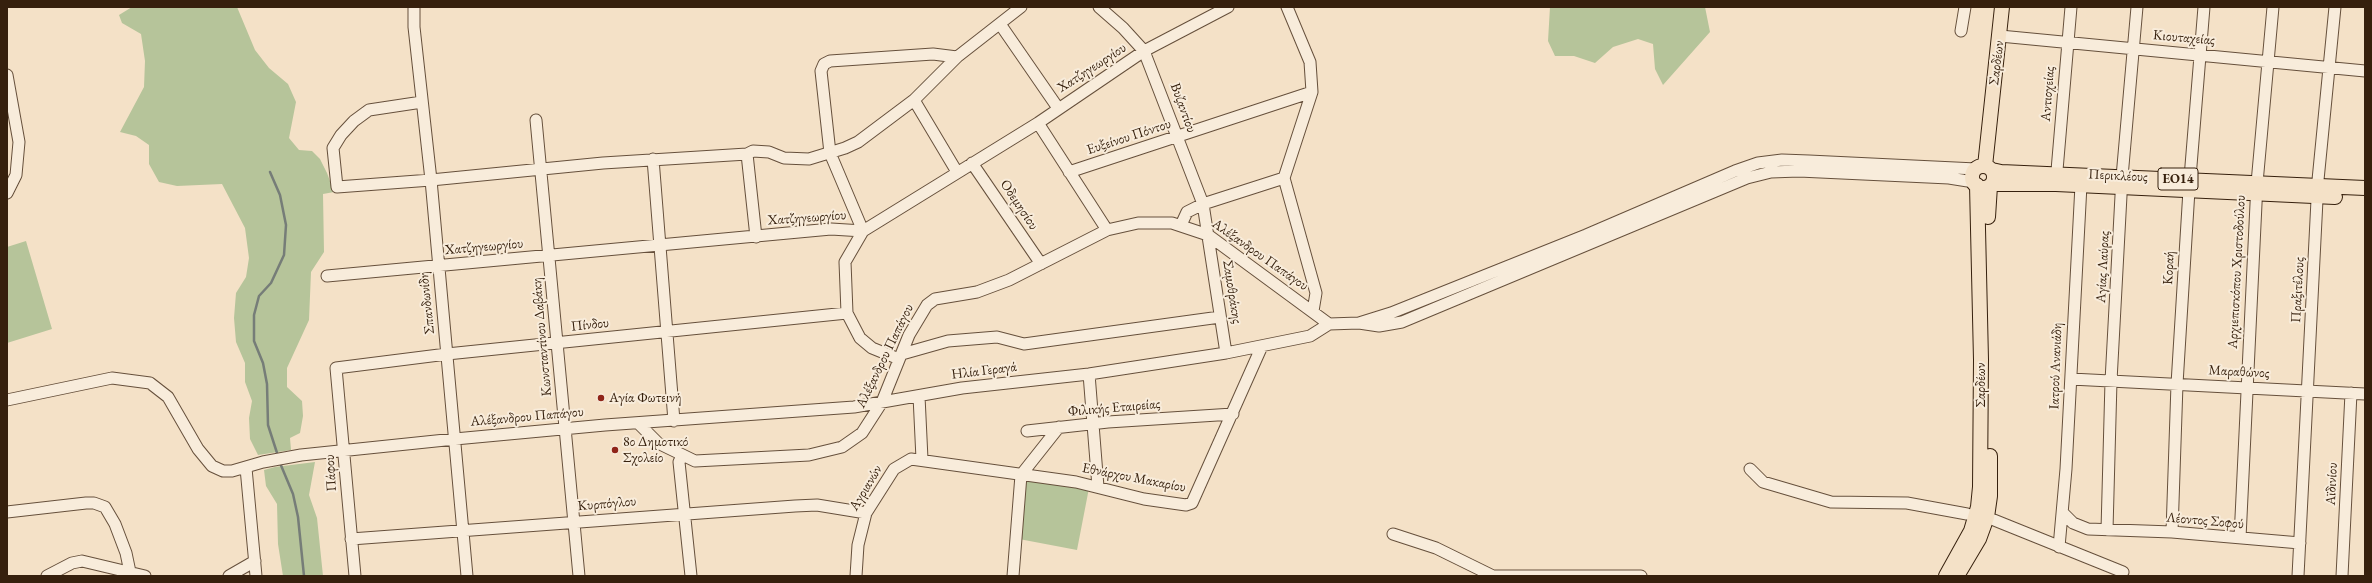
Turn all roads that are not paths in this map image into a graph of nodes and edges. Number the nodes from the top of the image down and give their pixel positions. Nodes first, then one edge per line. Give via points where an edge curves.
1 (414, 7) edge
2 (1021, 7) edge
3 (1099, 7) edge
4 (1228, 7) edge
5 (1286, 7) edge
6 (1965, 7) edge
7 (2002, 7) edge
8 (2071, 7) edge
9 (2137, 7) edge
10 (2204, 7) edge
11 (2273, 7) edge
12 (2335, 7) edge
13 (1000, 24) junction
14 (1961, 31) dead end
15 (2000, 36) junction
16 (2067, 42) junction
17 (2132, 49) junction
18 (1144, 51) junction
19 (2200, 55) junction
20 (956, 57) junction
21 (2268, 62) junction
22 (2329, 67) junction
23 (2365, 71) edge
24 (7, 75) edge
25 (1312, 92) junction
26 (914, 100) junction
27 (422, 102) junction
28 (1058, 108) junction
29 (536, 120) dead end
30 (1038, 123) junction
31 (1177, 137) junction
32 (830, 153) junction
33 (747, 154) junction
34 (652, 159) junction
35 (972, 163) junction
36 (542, 168) junction
37 (957, 172) junction
38 (1069, 172) junction
39 (1984, 177) junction
40 (1284, 178) junction
41 (2057, 179) junction
42 (431, 180) junction
43 (2122, 182) junction
44 (2080, 185) junction
45 (2189, 185) junction
46 (2257, 188) junction
47 (2365, 188) edge
48 (2318, 191) junction
49 (7, 193) edge
50 (2365, 198) edge
51 (1203, 204) junction
52 (1181, 225) junction
53 (1107, 230) junction
54 (863, 231) junction
55 (1208, 236) junction
56 (756, 237) junction
57 (661, 246) junction
58 (550, 256) junction
59 (1041, 264) junction
60 (438, 266) junction
61 (327, 276) dead end
62 (1313, 311) junction
63 (847, 313) junction
64 (1220, 317) junction
65 (1329, 324) junction
66 (668, 332) junction
67 (558, 343) junction
68 (1262, 346) junction
69 (1226, 353) junction
70 (447, 354) junction
71 (901, 356) junction
72 (336, 368) joint
73 (1089, 374) junction
74 (2071, 379) junction
75 (2111, 381) junction
76 (2177, 384) junction
77 (2246, 388) junction
78 (2308, 391) junction
79 (2351, 393) junction
80 (2365, 394) edge
81 (919, 396) junction
82 (7, 400) edge
83 (882, 402) junction
84 (1233, 414) junction
85 (674, 420) junction
86 (638, 423) junction
87 (1093, 424) junction
88 (1059, 427) junction
89 (564, 428) junction
90 (1027, 431) dead end
91 (455, 439) junction
92 (345, 450) junction
93 (682, 456) junction
94 (922, 459) junction
95 (246, 468) junction
96 (1750, 469) dead end
97 (1021, 475) junction
98 (1098, 487) junction
99 (7, 512) edge
100 (684, 513) junction
101 (866, 513) junction
102 (1967, 514) dead end
103 (2063, 514) junction
104 (1994, 520) dead end
105 (573, 522) junction
106 (2108, 530) junction
107 (464, 532) junction
108 (2172, 532) junction
109 (1393, 534) dead end
110 (2240, 538) junction
111 (351, 539) junction
112 (2300, 543) junction
113 (2059, 547) junction
114 (254, 561) junction
115 (130, 572) junction
116 (2123, 572) dead end
117 (47, 576) edge
118 (145, 576) edge
119 (229, 576) edge
120 (256, 576) edge
121 (355, 576) edge
122 (467, 576) edge
123 (579, 576) edge
124 (691, 576) edge
125 (856, 576) edge
126 (1013, 576) edge
127 (1641, 576) edge
128 (1946, 576) edge
129 (1958, 576) edge
130 (2298, 576) edge
131 (2342, 576) edge

1 - 27 street, Σπανδωνίδη
2 - 13 street
3 - 18 street, Βυζαντίου
4 - 18 street, Χατζηγεωργίου
5 - 25 street via 1310,62
6 - 14 street
7 - 15 main road, Σαρδέων
8 - 16 street, Αντιοχείας
9 - 17 street, Αγίας Λαύρας
10 - 19 street, Κοραή
11 - 21 street, Αρχιεπισκόπου Χριστοδούλου
12 - 22 street, Πραξιτέλους
13 - 20 street
13 - 28 street
15 - 16 street, Κιουταχείας
15 - 39 main road, Σαρδέων
16 - 17 street, Κιουταχείας
16 - 41 street, Αντιοχείας
17 - 19 street, Κιουταχείας
17 - 43 street, Αγίας Λαύρας
18 - 28 street, Χατζηγεωργίου
18 - 31 street, Βυζαντίου
19 - 21 street, Κιουταχείας
19 - 45 street, Κοραή
20 - 26 street
20 - 32 street via 933,54 830,61 824,64 821,71
21 - 22 street, Κιουταχείας
21 - 46 street, Αρχιεπισκόπου Χριστοδούλου
22 - 23 street, Κιουταχείας
22 - 48 street, Πραξιτέλους
24 - 49 street via 18,142 16,174
25 - 31 street, Ευξείνου Πόντου
25 - 40 street
26 - 32 street via 858,142
26 - 37 street
27 - 42 street, Σπανδωνίδη
27 - 42 street via 369,110 354,121 333,148 337,187
28 - 30 street, Χατζηγεωργίου
29 - 36 street, Κωνσταντίνου Δαβάκη
30 - 35 street, Χατζηγεωργίου
30 - 38 street
31 - 38 street, Ευξείνου Πόντου
31 - 51 street, Βυζαντίου
32 - 33 street via 800,159 784,158 769,152 753,151
32 - 54 street
33 - 34 street
33 - 56 street
34 - 36 street
34 - 57 street
35 - 37 street, Χατζηγεωργίου
35 - 59 street, Οδεμησίου
36 - 42 street
36 - 58 street, Κωνσταντίνου Δαβάκη
37 - 54 street, Χατζηγεωργίου
38 - 53 street
39 - 41 main road, Περικλέους / ΕΟ14 via 2001,172
39 - 65 street via 1809,161 1782,160 1758,163 1735,170 1586,235 1405,307 1358,323
39 - 128 main road, Σαρδέων via 1980,487 1978,507 1971,531
39 - 129 main road, Σαρδέων via 1987,200 1990,496 1983,530
40 - 51 street
40 - 62 street via 1316,293
41 - 43 main road, Περικλέους / ΕΟ14
41 - 44 main road, Περικλέους / ΕΟ14
42 - 60 street, Σπανδωνίδη
43 - 44 main road, Περικλέους / ΕΟ14
43 - 45 main road, Περικλέους / ΕΟ14
43 - 75 street, Αγίας Λαύρας
44 - 74 street, Ιατρού Ανανιάδη
45 - 46 main road, Περικλέους / ΕΟ14
45 - 76 street, Κοραή
46 - 48 main road, Περικλέους / ΕΟ14
46 - 77 street, Αρχιεπισκόπου Χριστοδούλου
47 - 48 main road, Περικλέους / ΕΟ14
48 - 50 main road, Περικλέους / ΕΟ14
48 - 78 street, Πραξιτέλους
51 - 52 street via 1187,212
51 - 55 street, Βυζαντίου
52 - 53 street, Αλέξανδρου Παπάγου via 1150,222
52 - 55 street, Αλέξανδρου Παπάγου
53 - 59 street, Αλέξανδρου Παπάγου
54 - 56 street, Χατζηγεωργίου via 831,229
54 - 63 street via 845,262
55 - 62 street, Αλέξανδρου Παπάγου
55 - 64 street, Σαμοθράκης
56 - 57 street, Χατζηγεωργίου
57 - 58 street, Χατζηγεωργίου
57 - 66 street
58 - 60 street, Χατζηγεωργίου
58 - 67 street, Κωνσταντίνου Δαβάκη
59 - 71 street, Αλέξανδρου Παπάγου via 977,292 935,299 920,316
60 - 61 street, Χατζηγεωργίου
60 - 70 street, Σπανδωνίδη
62 - 65 street, Αλέξανδρου Παπάγου
63 - 66 street, Πίνδου
63 - 71 street via 860,338 872,348
64 - 69 street, Σαμοθράκης
64 - 71 street via 1024,344 997,337 948,341
65 - 68 street, Ηλία Γεραγά via 1310,336
66 - 67 street, Πίνδου
66 - 85 street
67 - 70 street, Πίνδου
67 - 89 street, Κωνσταντίνου Δαβάκη
68 - 69 street, Ηλία Γεραγά
68 - 84 street, Εθνάρχου Μακαρίου
69 - 73 street, Ηλία Γεραγά
70 - 72 street, Πίνδου
70 - 91 street, Σπανδωνίδη
71 - 83 street, Αλέξανδρου Παπάγου
72 - 92 street, Πάφου
73 - 81 street, Ηλία Γεραγά via 962,388
73 - 87 street
74 - 75 street, Μαραθώνος
74 - 103 street, Ιατρού Ανανιάδη
75 - 76 street, Μαραθώνος
75 - 106 street, Αγίας Λαύρας
76 - 77 street, Μαραθώνος
76 - 108 street, Κοραή
77 - 78 street, Μαραθώνος
77 - 110 street, Αρχιεπισκόπου Χριστοδούλου
78 - 79 street, Μαραθώνος
78 - 112 street, Πραξιτέλους
79 - 80 street, Μαραθώνος
79 - 131 street, Αϊδινίου
81 - 83 street, Ηλία Γεραγά
81 - 94 street
82 - 95 street, Αλέξανδρου Παπάγου via 112,378 150,383 168,398 198,449 212,466 223,471
83 - 85 street, Ηλία Γεραγά via 854,407
83 - 93 street, Αλέξανδρου Παπάγου via 862,433 842,447 826,452 695,461
84 - 87 street, Φιλικής Εταιρείας
84 - 98 street, Εθνάρχου Μακαρίου via 1192,503 1186,505 1144,498
85 - 86 street, Ηλία Γεραγά
86 - 89 street, Αλέξανδρου Παπάγου
86 - 93 street, Αλέξανδρου Παπάγου via 658,444
87 - 88 street, Φιλικής Εταιρείας
87 - 98 street
88 - 90 street
88 - 97 street, Φιλικής Εταιρείας
89 - 91 street, Αλέξανδρου Παπάγου
89 - 105 street, Κωνσταντίνου Δαβάκη
91 - 92 street, Αλέξανδρου Παπάγου
91 - 107 street, Σπανδωνίδη
92 - 95 street, Αλέξανδρου Παπάγου via 301,455
92 - 111 street, Πάφου
93 - 100 street via 680,462
94 - 97 street, Εθνάρχου Μακαρίου
94 - 101 street, Αγριανών via 911,459 894,469
95 - 114 street
96 - 102 street via 1763,482 1831,502 1907,503
97 - 98 street, Εθνάρχου Μακαρίου
97 - 126 street
99 - 115 street via 86,503 105,507 126,552
100 - 101 street, Κυρπόγλου via 817,505
100 - 105 street, Κυρπόγλου
100 - 124 street
101 - 125 street, Αγριανών via 858,545
103 - 106 street, Λέοντος Σοφού via 2083,528
103 - 113 street, Ιατρού Ανανιάδη
104 - 113 street
105 - 107 street, Κυρπόγλου
105 - 123 street, Κωνσταντίνου Δαβάκη
106 - 108 street, Λέοντος Σοφού
107 - 111 street, Κυρπόγλου
107 - 122 street, Σπανδωνίδη
108 - 110 street, Λέοντος Σοφού
109 - 127 street via 1436,548 1493,576
110 - 112 street, Λέοντος Σοφού
111 - 121 street, Πάφου
112 - 130 street, Πραξιτέλους
113 - 116 street
114 - 119 street
114 - 120 street
115 - 117 street via 82,561 72,563
115 - 118 street

